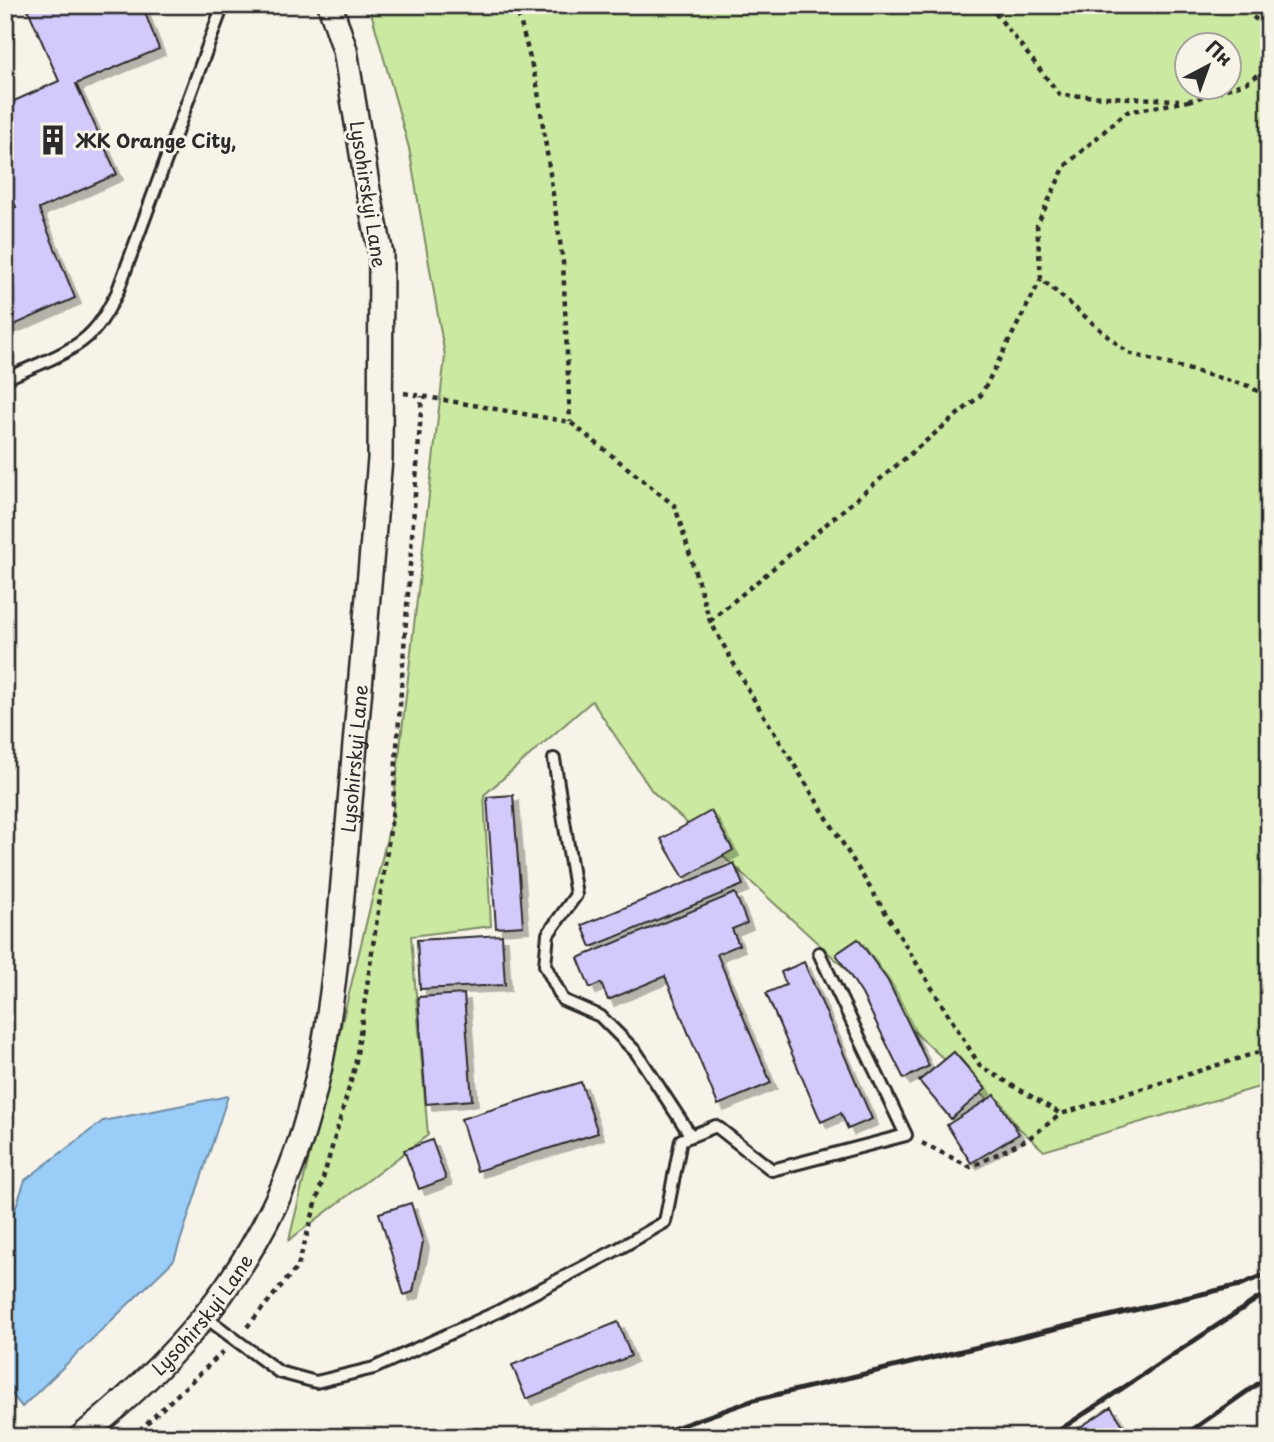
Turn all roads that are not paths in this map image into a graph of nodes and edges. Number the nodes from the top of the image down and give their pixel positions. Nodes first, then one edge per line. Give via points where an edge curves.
1 (223, 5) edge
2 (329, 9) edge
3 (5, 379) edge
4 (554, 759) dead end
5 (819, 953) dead end
6 (691, 1136) junction
7 (205, 1317) junction
8 (81, 1437) edge

1 - 3 lane via 117,293 104,317 80,344
2 - 7 street, Lysohirskyi Lane via 345,50 381,254 382,389 380,459 332,1002 295,1154 251,1250
4 - 6 lane via 576,895 548,934 545,965 563,1000 600,1016 636,1052
5 - 6 lane via 906,1135 772,1170 716,1126
6 - 7 lane via 681,1140 664,1222 497,1312 374,1368 316,1382 279,1372
7 - 8 street, Lysohirskyi Lane via 147,1379

